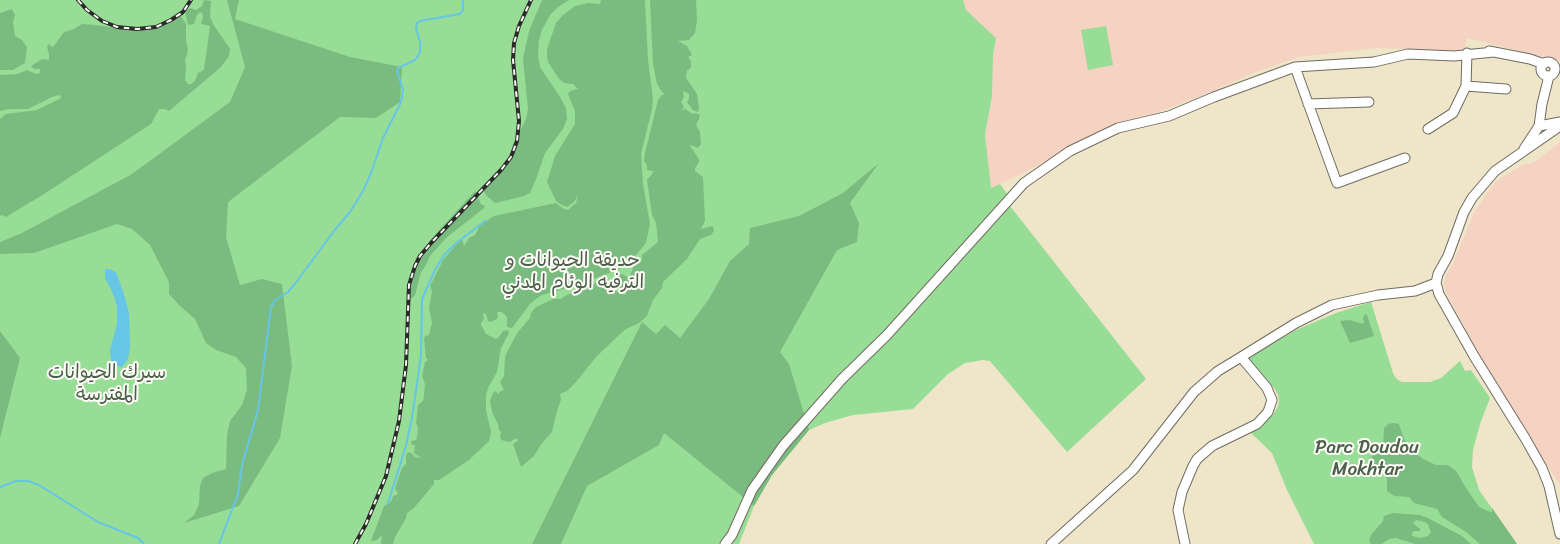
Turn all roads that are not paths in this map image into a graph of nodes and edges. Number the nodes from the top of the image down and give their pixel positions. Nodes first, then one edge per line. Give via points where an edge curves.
1 (1466, 50) junction
2 (1295, 67) junction
3 (1550, 70) edge
4 (1466, 86) junction
5 (1506, 89) dead end
6 (1369, 102) dead end
7 (1308, 104) junction
8 (1560, 122) edge
9 (1539, 126) junction
10 (1560, 126) edge
11 (1428, 130) dead end
12 (1523, 152) junction
13 (1406, 158) dead end
14 (1436, 284) junction
15 (1241, 357) junction
16 (1549, 486) junction
17 (1560, 489) edge
18 (1560, 534) edge
19 (725, 544) edge
20 (1051, 544) edge
21 (1184, 544) edge

1 - 2 street via 1454,56 1408,54 1374,62
1 - 3 street via 1530,59
1 - 4 street
2 - 7 street
2 - 19 street via 1169,116 1118,128 1070,151 1024,183 783,446 752,490
3 - 9 street
4 - 5 street
4 - 11 street via 1453,113
6 - 7 street
7 - 13 street via 1338,182
8 - 9 street
9 - 12 street
10 - 12 street
12 - 14 street via 1485,182 1472,198
14 - 15 street via 1332,305
14 - 16 street via 1474,356 1526,438
15 - 20 street via 1218,371 1194,392 1133,470
15 - 21 street via 1267,388 1272,400 1268,412 1256,424 1212,446 1192,466 1178,510
16 - 17 street
16 - 18 street

